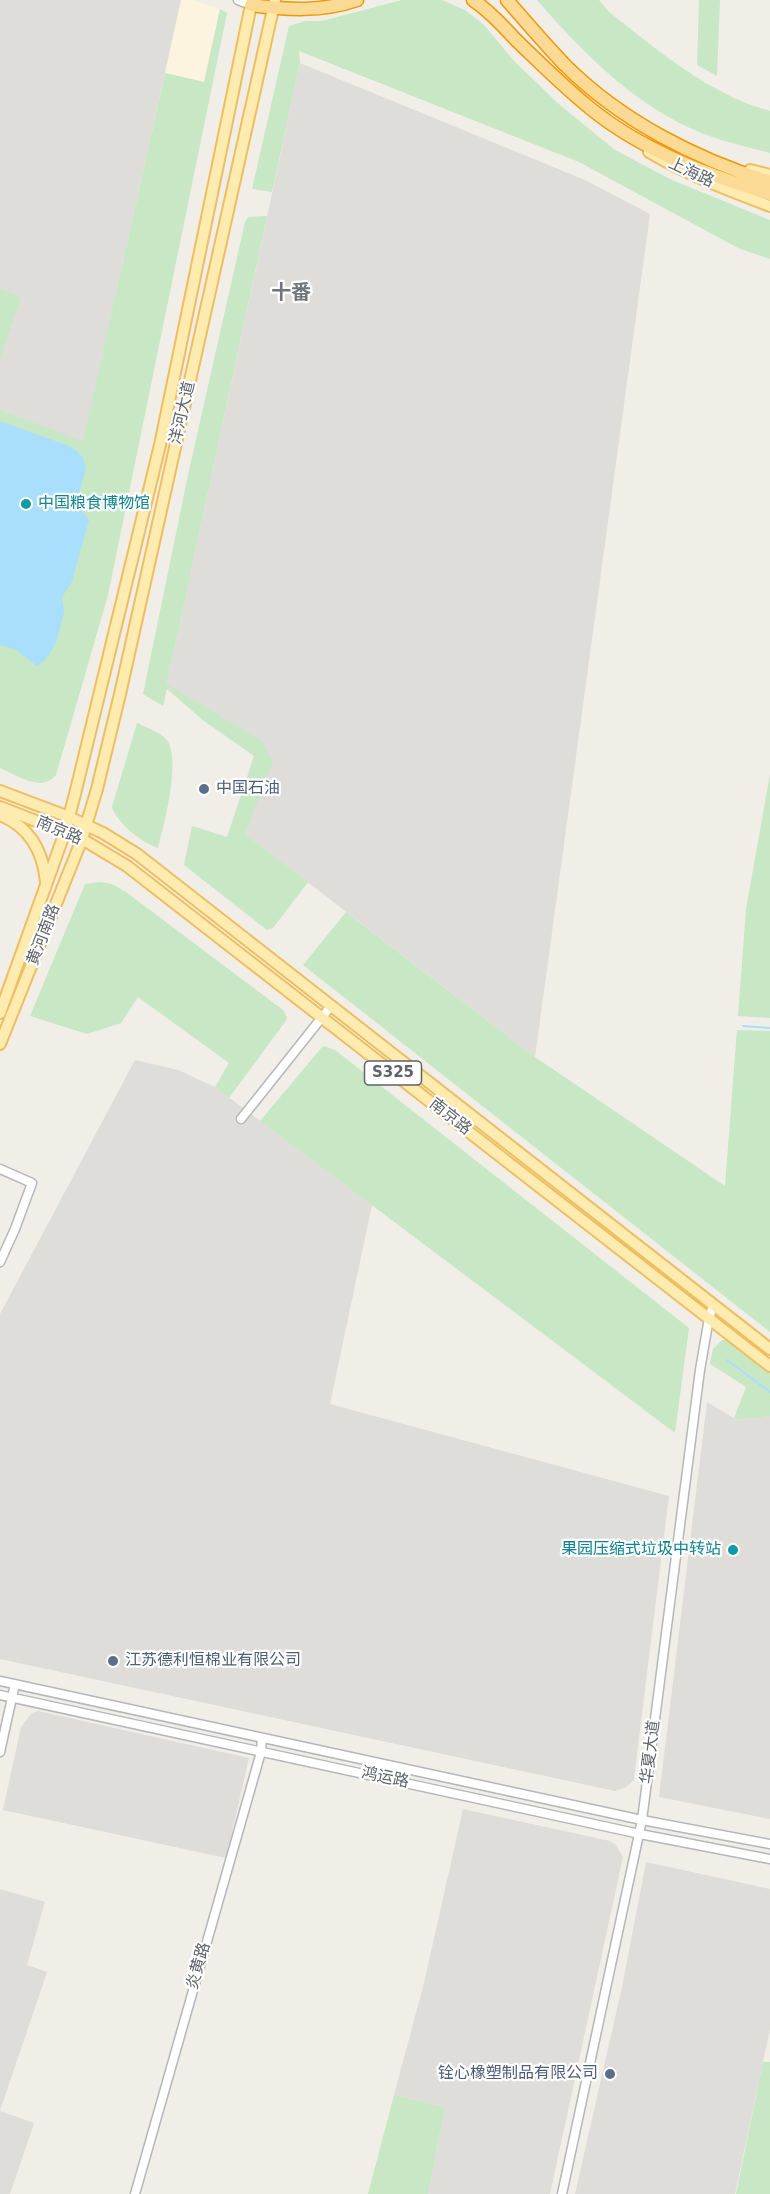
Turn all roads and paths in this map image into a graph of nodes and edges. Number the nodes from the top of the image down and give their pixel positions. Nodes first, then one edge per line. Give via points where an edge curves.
1 (238, 0) edge
2 (357, 0) edge
3 (473, 0) edge
4 (489, 0) edge
5 (507, 0) edge
6 (251, 2) edge
7 (274, 4) edge
8 (555, 77) junction
9 (631, 117) junction
10 (618, 129) junction
11 (770, 175) edge
12 (770, 182) edge
13 (770, 194) edge
14 (770, 206) edge
15 (0, 791) edge
16 (0, 807) edge
17 (0, 814) edge
18 (69, 817) junction
19 (86, 825) junction
20 (65, 832) junction
21 (82, 839) junction
22 (46, 885) junction
23 (330, 1006) junction
24 (0, 1013) edge
25 (322, 1017) junction
26 (0, 1044) edge
27 (241, 1119) dead end
28 (0, 1169) edge
29 (0, 1262) edge
30 (713, 1306) junction
31 (709, 1318) junction
32 (770, 1349) edge
33 (770, 1366) edge
34 (0, 1681) edge
35 (15, 1684) junction
36 (0, 1695) edge
37 (12, 1697) junction
38 (262, 1738) junction
39 (0, 1752) edge
40 (261, 1752) junction
41 (642, 1820) junction
42 (640, 1834) junction
43 (770, 1844) edge
44 (770, 1858) edge
45 (135, 2194) edge
46 (562, 2194) edge

1 - 6 street
2 - 7 highway via 307,9
3 - 8 highway, 上海路
4 - 8 highway, 上海路
5 - 9 highway, 上海路 via 566,66
6 - 7 highway
6 - 18 main road, 洋河大道 via 160,445
7 - 19 main road, 洋河大道 via 120,694
8 - 10 highway, 上海路
9 - 11 main road, 上海路 via 692,148
9 - 12 highway, 上海路 via 706,159
10 - 13 highway, 上海路 via 712,174
10 - 14 main road, 上海路 via 676,168
15 - 18 main road, 南京路 / S325
16 - 20 main road, 南京路 / S325
17 - 22 main road via 19,826 38,848
18 - 19 main road, 南京路 / S325
18 - 20 main road, 黄河南路
19 - 21 main road, 黄河南路
19 - 23 main road, 南京路 / S325 via 137,854
20 - 21 main road, 南京路 / S325
20 - 22 main road, 黄河南路
21 - 25 main road, 南京路 / S325 via 127,866
21 - 26 main road, 黄河南路
22 - 24 main road, 黄河南路
23 - 25 street
23 - 30 main road, 南京路 / S325
25 - 27 street
25 - 31 main road, 南京路 / S325
28 - 29 street via 32,1183
30 - 31 street, 华夏大道
30 - 32 main road, 南京路 / S325
31 - 33 main road, 南京路 / S325
31 - 41 street, 华夏大道
34 - 35 street, 鸿运路
35 - 37 street
35 - 38 street, 鸿运路
36 - 37 street, 鸿运路
37 - 39 street
37 - 40 street, 鸿运路
38 - 40 street, 炎黄路
38 - 41 street, 鸿运路
40 - 42 street, 鸿运路
40 - 45 street, 炎黄路
41 - 42 street, 华夏大道
41 - 43 street, 鸿运路
42 - 44 street, 鸿运路
42 - 46 street, 华夏大道

